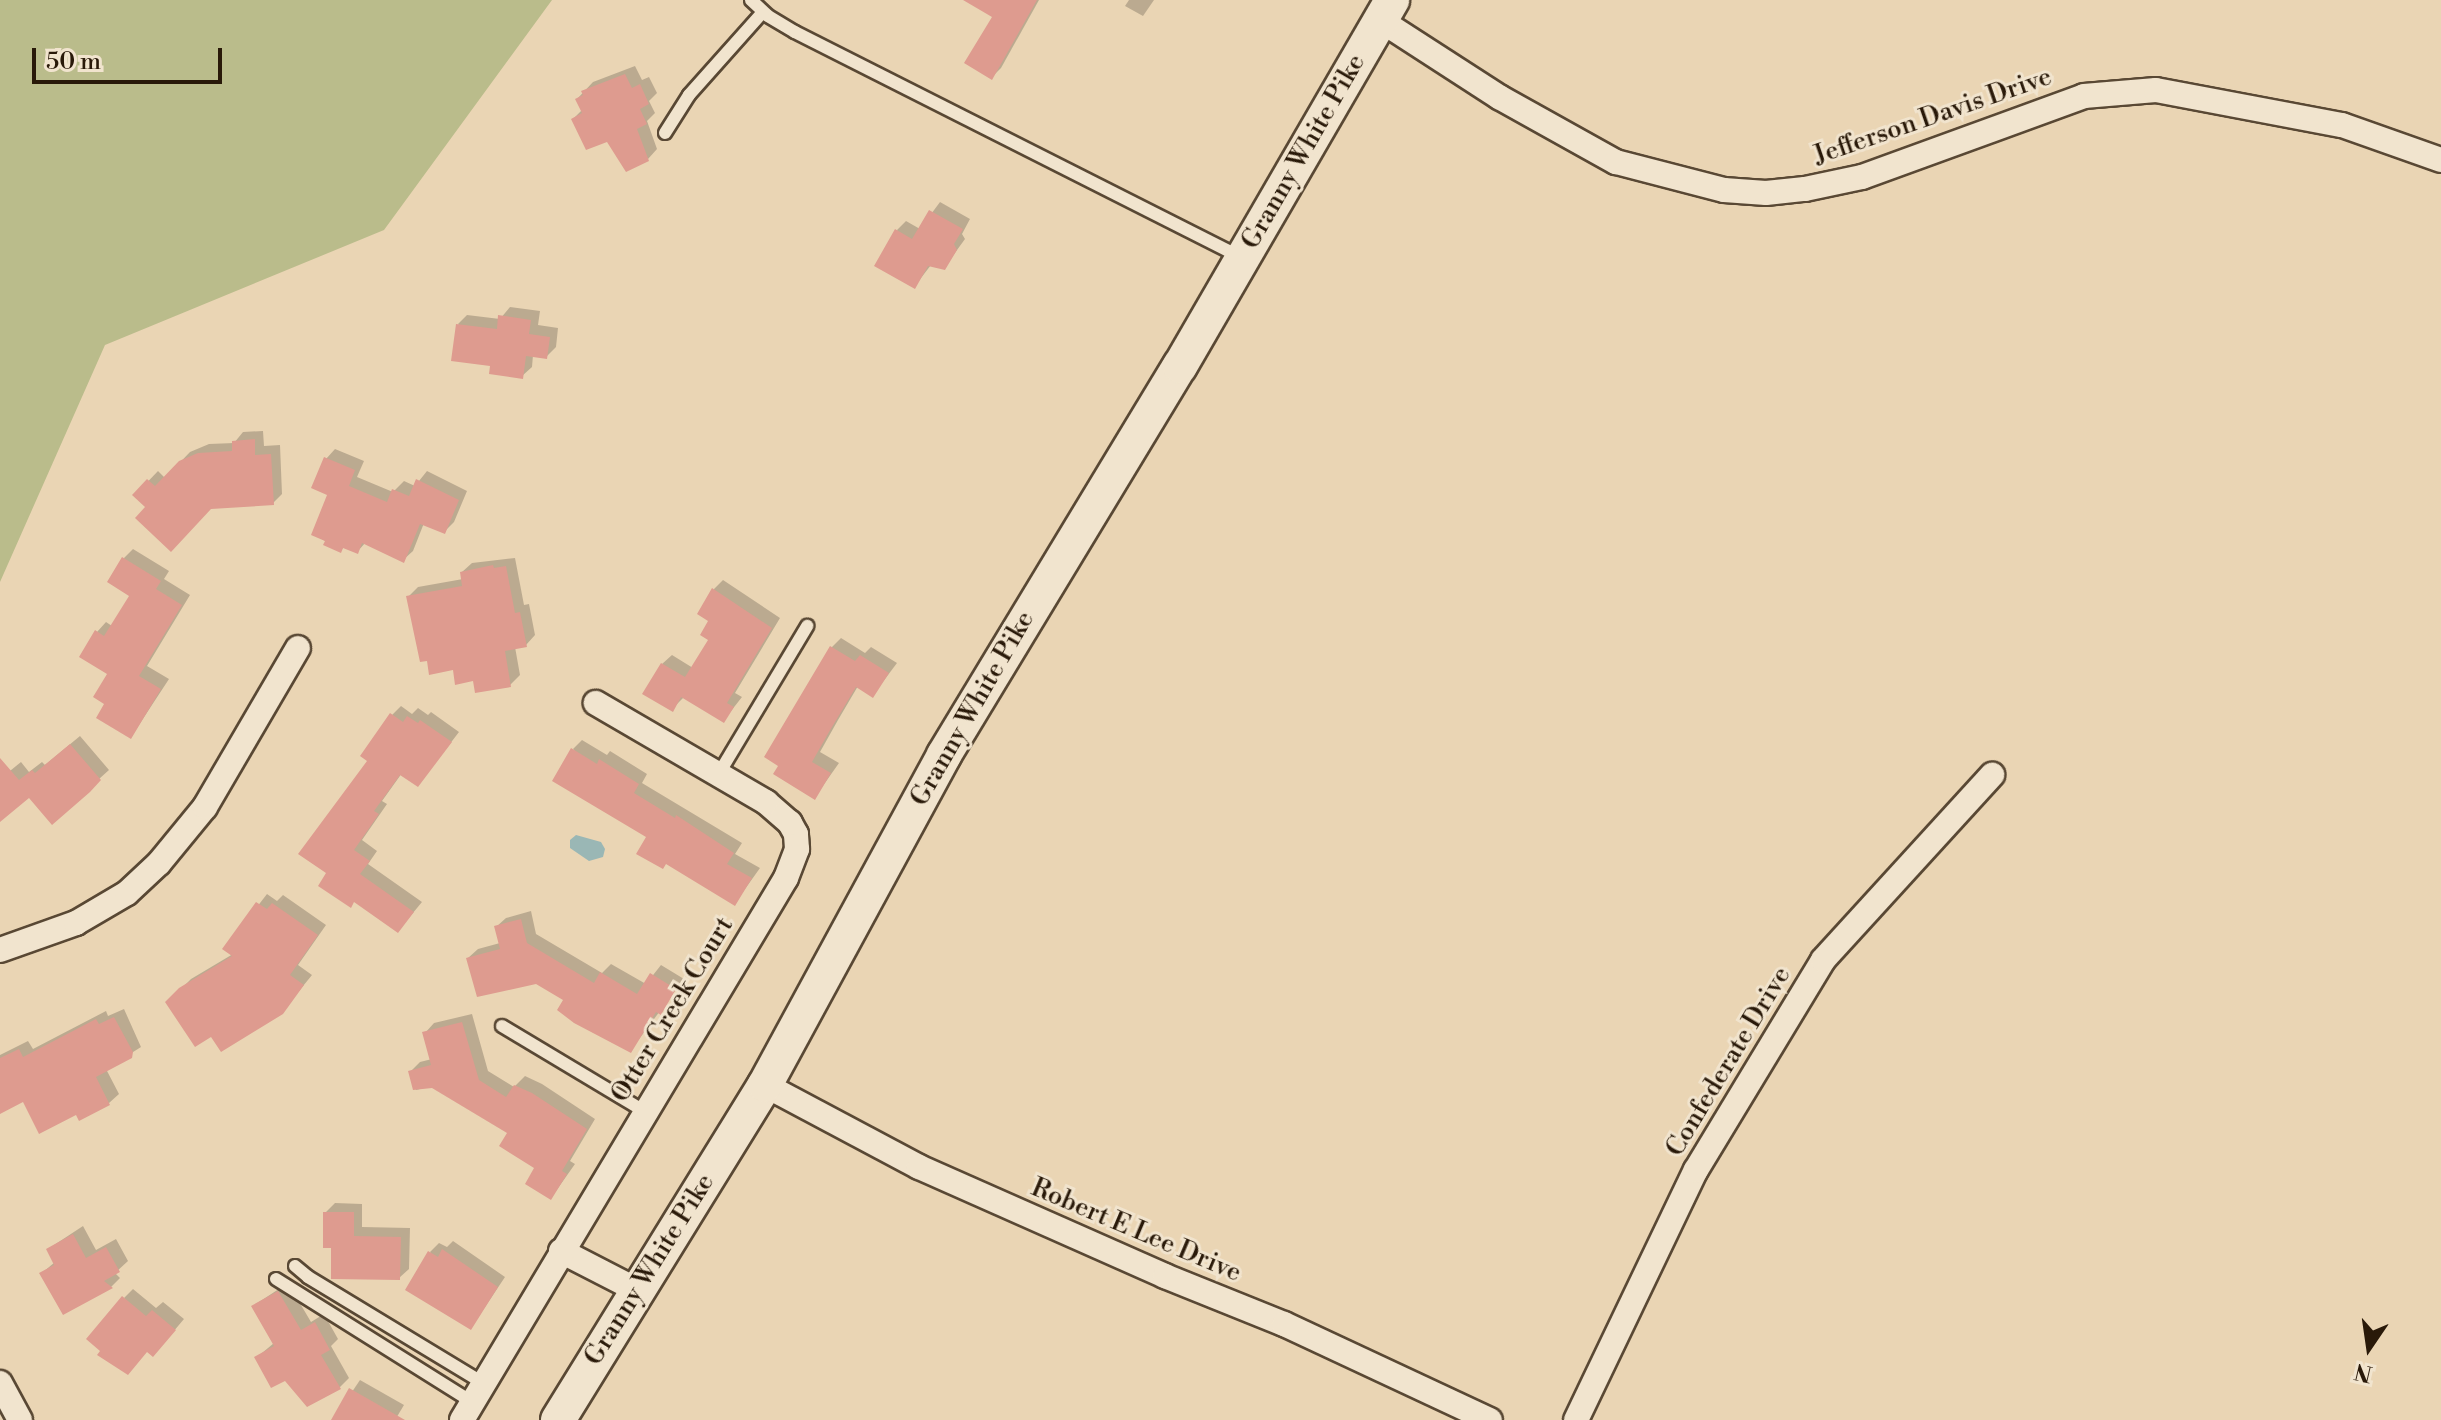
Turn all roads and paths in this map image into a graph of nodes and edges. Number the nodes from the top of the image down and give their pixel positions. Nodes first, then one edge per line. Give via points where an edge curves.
1 (751, 0) edge
2 (1386, 10) edge
3 (763, 12) junction
4 (665, 133) dead end
5 (2441, 160) edge
6 (1244, 258) junction
7 (807, 626) dead end
8 (298, 648) dead end
9 (596, 703) dead end
10 (718, 775) junction
11 (1992, 775) dead end
12 (0, 950) edge
13 (502, 1026) dead end
14 (765, 1085) junction
15 (644, 1111) junction
16 (561, 1251) junction
17 (295, 1266) dead end
18 (276, 1279) dead end
19 (637, 1290) junction
20 (382, 1323) junction
21 (373, 1337) junction
22 (0, 1383) edge
23 (472, 1402) edge
24 (20, 1420) edge
25 (558, 1420) edge
26 (1490, 1420) edge
27 (1576, 1420) edge

1 - 3 lane
2 - 5 street, Jefferson Davis Drive via 1499,97 1616,162 1724,190 1766,193 1862,177 2084,96 2156,90 2342,125
2 - 6 main road, Granny White Pike
3 - 4 lane via 689,95
3 - 6 lane
6 - 14 main road, Granny White Pike via 944,755
7 - 10 lane
8 - 12 street via 205,807 159,863 127,893 76,923
9 - 10 street, Otter Creek Court
10 - 15 street, Otter Creek Court via 780,812 796,834 797,849 786,878
11 - 27 street, Confederate Drive via 1823,960 1696,1170
13 - 15 lane
14 - 19 main road, Granny White Pike
14 - 26 street, Robert E Lee Drive via 919,1167 1284,1324
15 - 16 street, Otter Creek Court
16 - 19 street
16 - 23 street, Otter Creek Court
17 - 20 lane
18 - 21 lane
19 - 25 main road, Granny White Pike
20 - 21 lane
20 - 23 lane
21 - 23 lane
22 - 24 street

